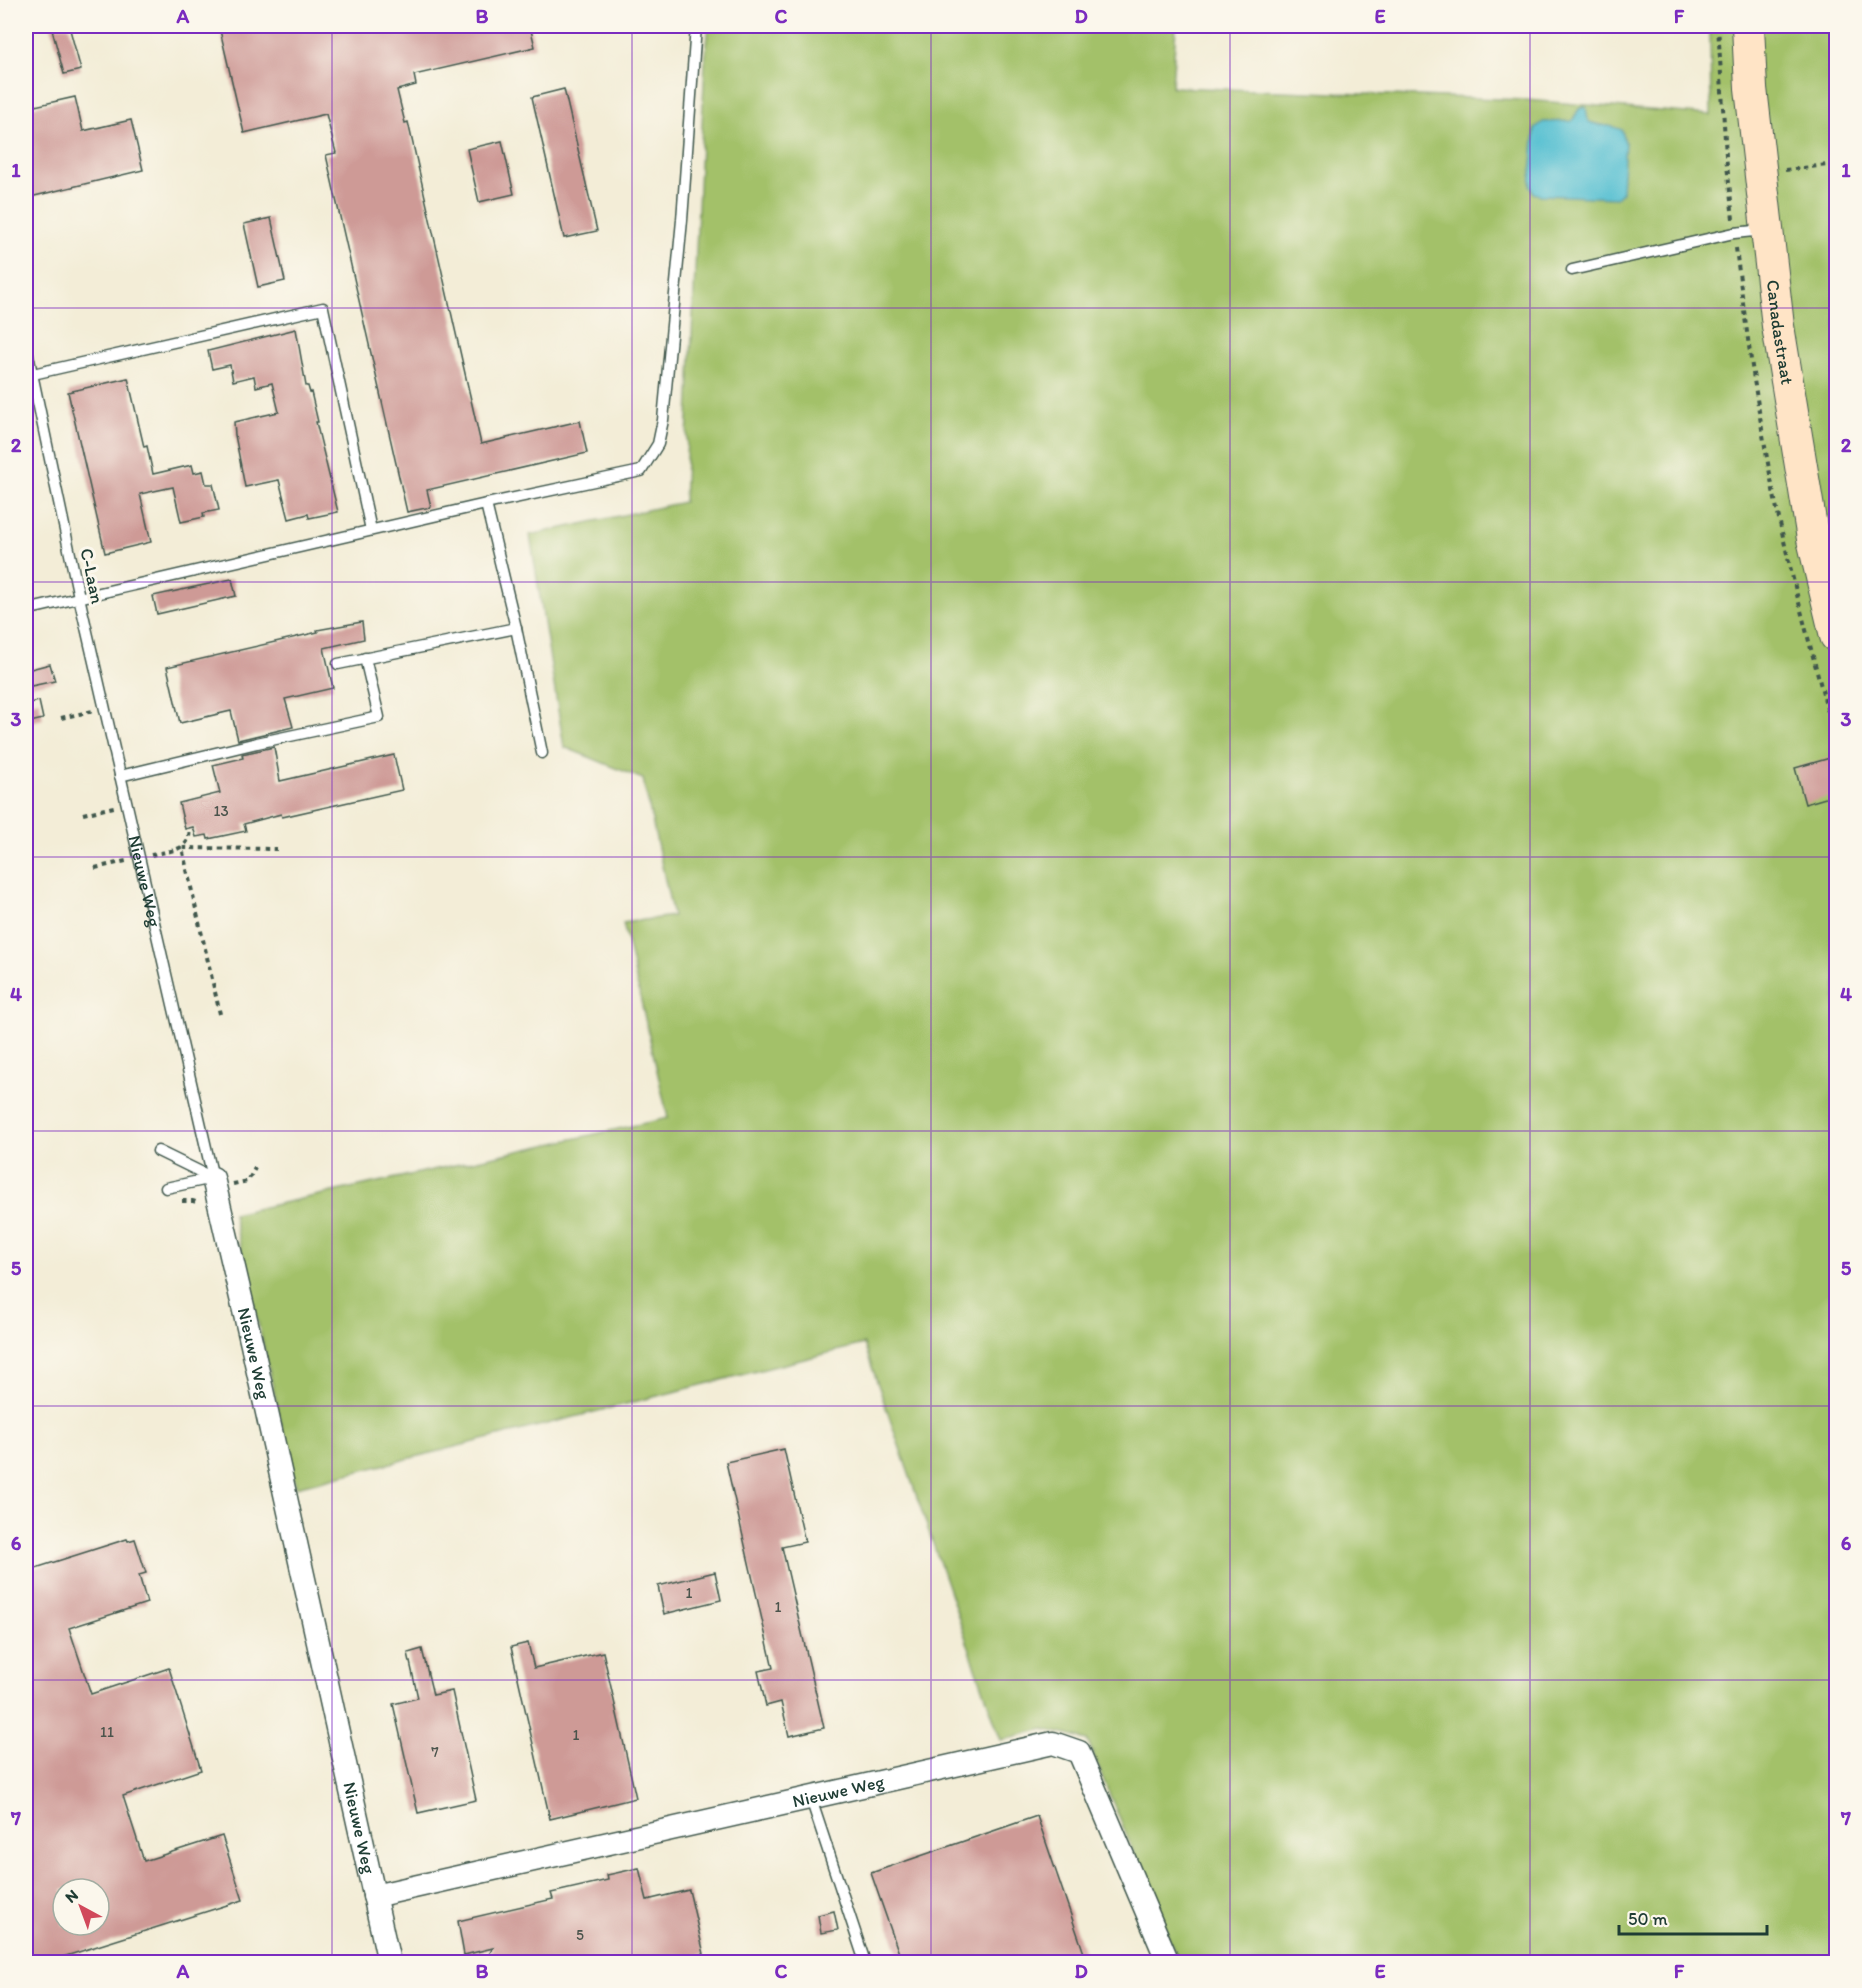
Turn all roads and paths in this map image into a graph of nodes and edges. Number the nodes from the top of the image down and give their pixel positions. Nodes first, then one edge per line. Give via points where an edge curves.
1 (696, 26) edge
2 (1748, 26) edge
3 (1836, 164) edge
4 (1761, 173) junction
5 (1767, 229) junction
6 (1572, 270) dead end
7 (26, 345) edge
8 (33, 374) junction
9 (486, 504) junction
10 (370, 530) junction
11 (79, 597) junction
12 (26, 610) edge
13 (516, 628) junction
14 (1836, 636) edge
15 (366, 658) junction
16 (338, 664) dead end
17 (105, 709) junction
18 (61, 718) dead end
19 (542, 753) dead end
20 (120, 776) junction
21 (127, 809) junction
22 (83, 814) dead end
23 (277, 849) dead end
24 (220, 1014) dead end
25 (158, 1152) dead end
26 (213, 1178) junction
27 (166, 1188) dead end
28 (811, 1798) junction
29 (374, 1896) junction
30 (389, 1962) edge
31 (865, 1962) edge
32 (1168, 1962) edge

1 - 9 lane via 682,220 658,444 641,471
2 - 4 street, Canadastraat
3 - 4 path
4 - 5 street, Canadastraat
5 - 6 lane
5 - 14 street, Canadastraat via 1778,326 1811,527
7 - 8 lane, C-Laan
8 - 10 lane via 323,308
8 - 11 lane, C-Laan
9 - 10 lane
9 - 13 lane
10 - 11 lane
11 - 12 lane
11 - 17 lane, C-Laan
13 - 15 lane
13 - 19 lane
15 - 16 lane
15 - 20 lane via 379,717
17 - 18 path
17 - 20 lane, C-Laan
20 - 21 lane, C-Laan
21 - 22 path
21 - 26 lane, Nieuwe Weg
23 - 24 path via 182,848
25 - 26 lane
26 - 27 lane
26 - 29 street, Nieuwe Weg
28 - 29 street, Nieuwe Weg
28 - 31 lane
28 - 32 street, Nieuwe Weg via 1053,1743 1079,1752
29 - 30 street, Nieuwe Weg

